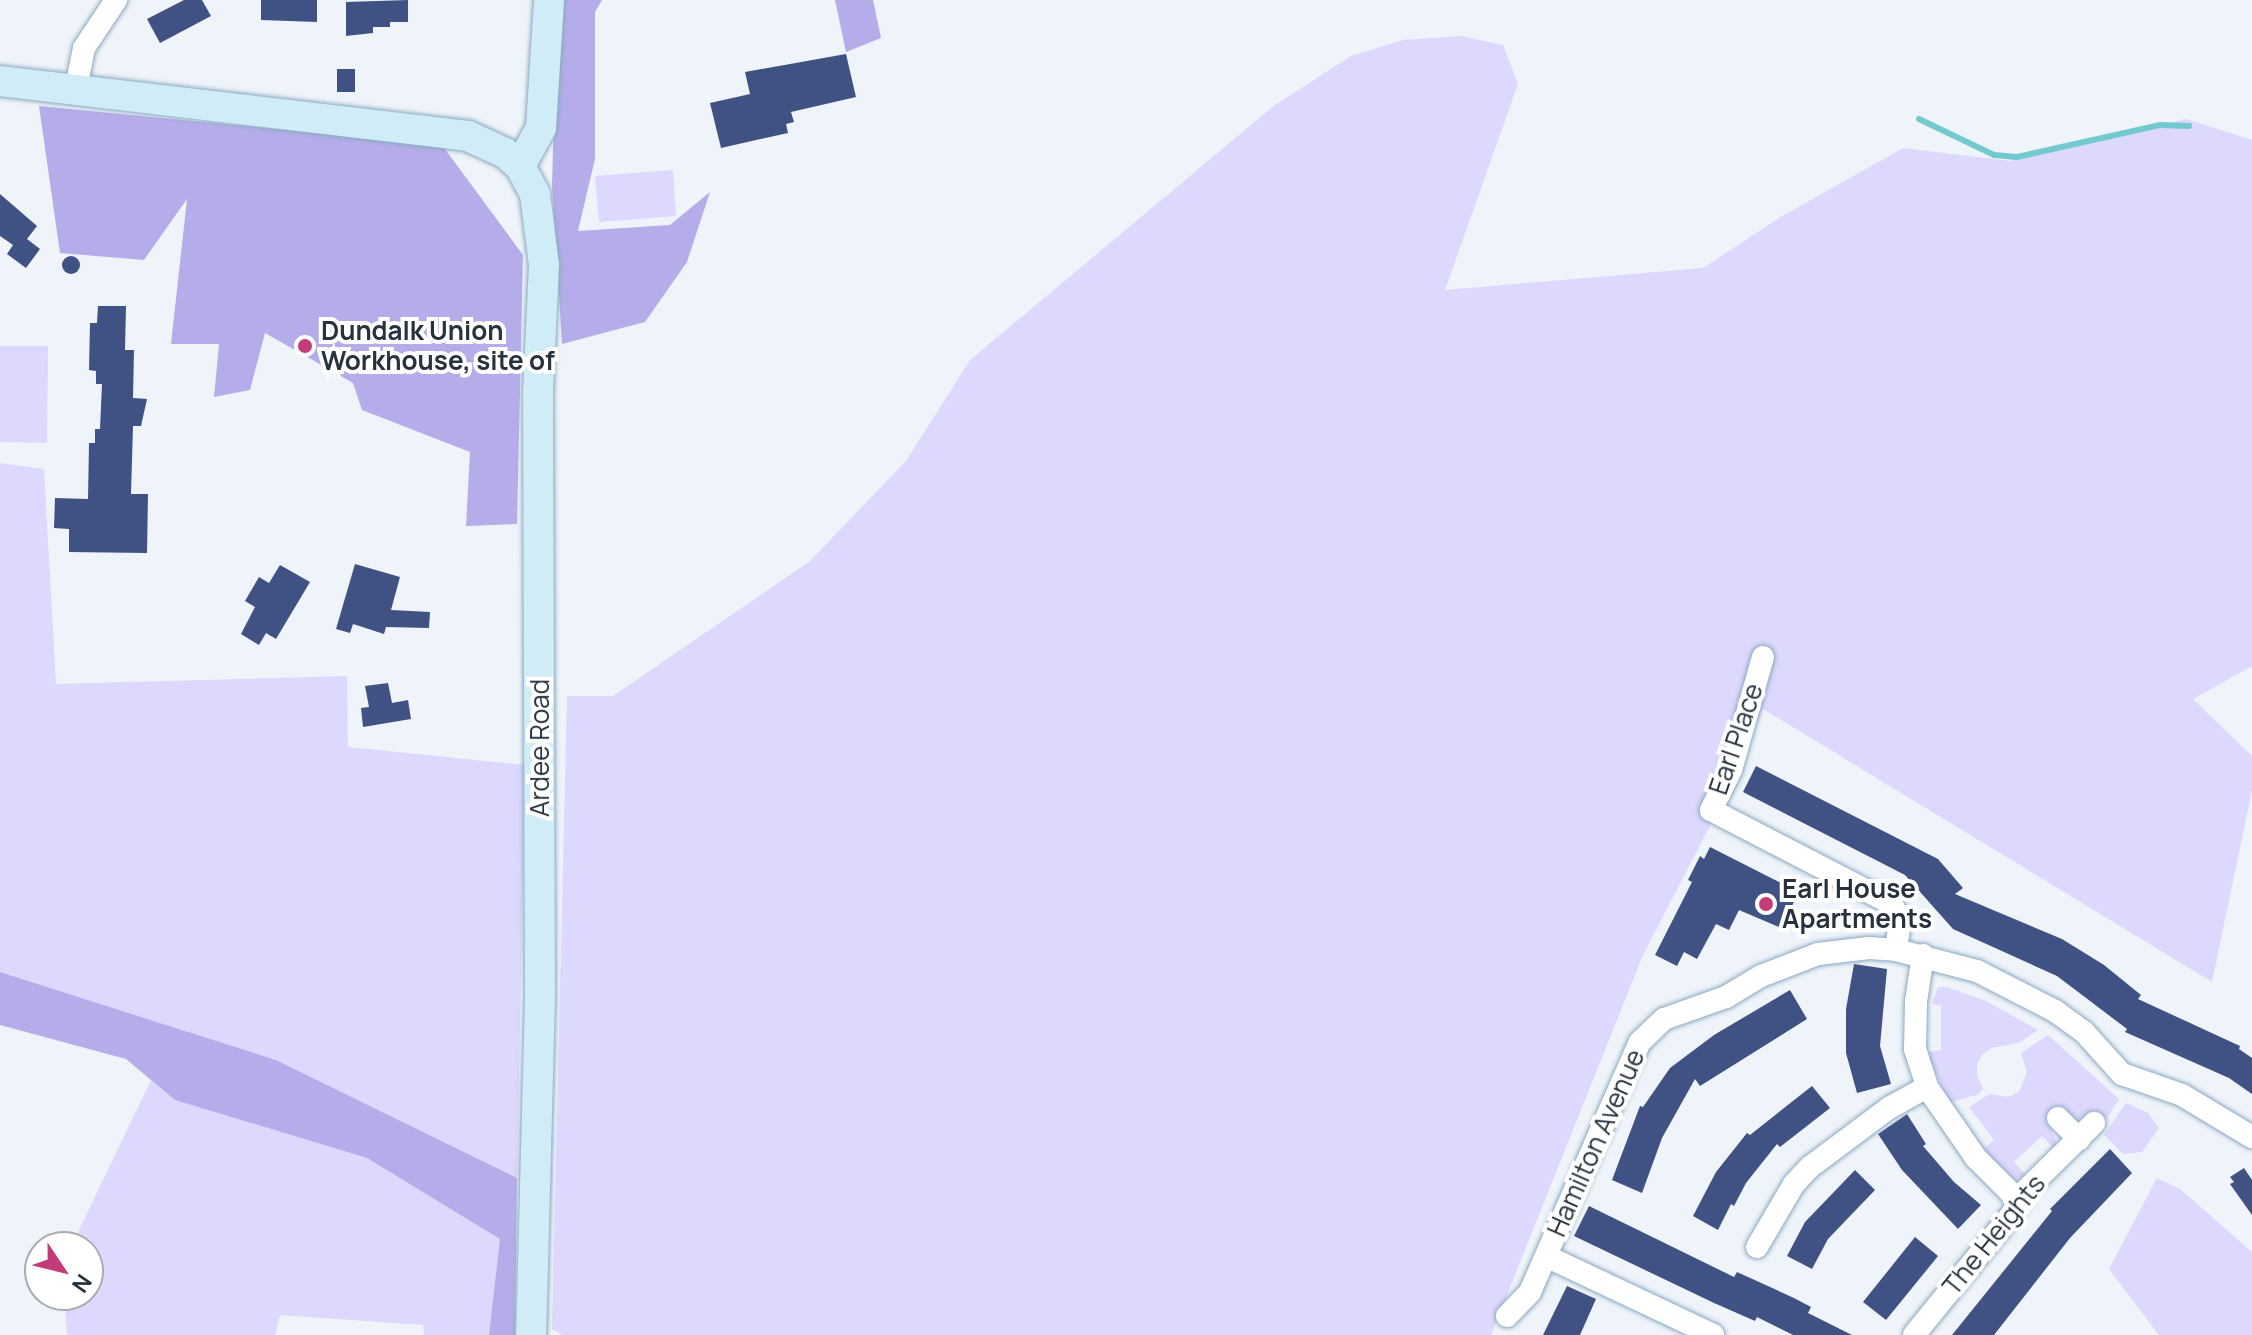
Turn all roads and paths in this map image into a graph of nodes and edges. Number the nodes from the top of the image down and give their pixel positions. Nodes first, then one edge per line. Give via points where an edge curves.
1 (116, 0) edge
2 (549, 0) edge
3 (0, 81) edge
4 (76, 88) junction
5 (520, 166) junction
6 (1763, 657) dead end
7 (1896, 950) junction
8 (1923, 955) junction
9 (1927, 1087) junction
10 (2058, 1118) dead end
11 (2251, 1135) edge
12 (2019, 1201) junction
13 (1757, 1247) dead end
14 (1546, 1256) junction
15 (1507, 1316) dead end
16 (531, 1335) edge
17 (1713, 1335) edge
18 (1914, 1335) edge

1 - 4 street via 84,48
2 - 5 main road via 541,128
3 - 4 main road
4 - 5 main road via 468,136
5 - 16 main road, Ardee Road via 535,194 544,265 538,391 540,998
6 - 7 street, Earl Place via 1731,770 1711,810 1892,904 1900,921
7 - 8 street, Hamilton Avenue
7 - 14 street, Hamilton Avenue via 1818,954 1664,1019 1652,1029 1640,1042
8 - 9 street via 1915,1049
8 - 11 street, Hamilton Avenue via 1977,971 2033,998 2084,1032 2122,1074 2182,1095
9 - 12 street via 1976,1158
9 - 13 street via 1889,1108 1810,1167
10 - 12 street, The Heights via 2086,1131
12 - 18 street, The Heights
14 - 15 street, Hamilton Avenue via 1530,1292
14 - 17 street

